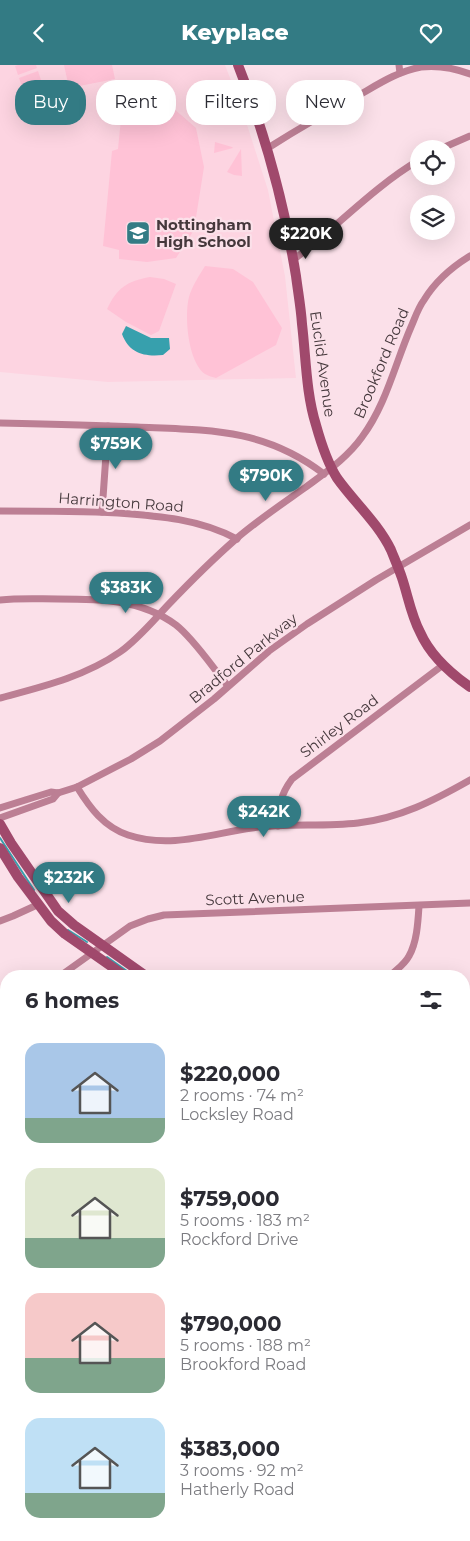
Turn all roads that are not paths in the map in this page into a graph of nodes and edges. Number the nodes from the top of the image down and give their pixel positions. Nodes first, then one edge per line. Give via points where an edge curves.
1 (238, 65) edge
2 (399, 65) edge
3 (400, 73) junction
4 (470, 74) edge
5 (470, 136) edge
6 (455, 142) edge
7 (268, 148) junction
8 (410, 166) edge
9 (470, 256) edge
10 (293, 261) junction
11 (0, 423) edge
12 (108, 426) junction
13 (328, 471) junction
14 (0, 511) edge
15 (102, 512) junction
16 (470, 525) edge
17 (236, 539) junction
18 (398, 568) junction
19 (0, 600) edge
20 (160, 614) junction
21 (443, 665) junction
22 (228, 686) junction
23 (470, 687) edge
24 (0, 698) edge
25 (470, 780) edge
26 (77, 787) junction
27 (58, 793) junction
28 (0, 808) edge
29 (0, 818) edge
30 (0, 824) edge
31 (278, 826) junction
32 (0, 848) edge
33 (470, 903) edge
34 (37, 905) junction
35 (419, 905) junction
36 (0, 921) edge
37 (103, 945) junction
38 (92, 953) junction
39 (68, 970) edge
40 (116, 970) edge
41 (138, 970) edge
42 (396, 970) edge

1 - 7 street, Euclid Avenue
2 - 3 street
3 - 4 street via 437,66
3 - 7 street
5 - 6 street
7 - 10 street, Euclid Avenue
8 - 10 street via 377,189
9 - 13 street, Brookford Road via 448,272 424,299 374,420 350,453
10 - 13 street, Euclid Avenue via 309,394
11 - 12 street
12 - 13 street via 203,430 249,437
12 - 15 street
13 - 17 street, Brookford Road
13 - 18 street, Euclid Avenue via 381,533
14 - 15 street, Harrington Road
15 - 17 street, Harrington Road via 191,521
16 - 18 street, Bradford Parkway
17 - 20 street, Brookford Road
18 - 21 street, Euclid Avenue via 420,633
18 - 22 street, Bradford Parkway via 307,624
19 - 20 street via 111,601
20 - 22 street via 178,626
20 - 24 street, Brookford Road via 138,637 100,664 39,688
21 - 23 street, Euclid Avenue
21 - 31 street, Shirley Road via 292,779 281,797
22 - 26 street, Bradford Parkway via 160,741
25 - 31 street via 432,802 389,817 358,823
26 - 27 street, Bradford Parkway
26 - 31 street via 107,824 128,835 152,841 187,840 253,827
27 - 28 street, Bradford Parkway via 51,792
27 - 29 street, Bradford Parkway via 53,799
30 - 37 street via 58,911
32 - 34 street
33 - 35 street, Scott Avenue
34 - 36 street
34 - 38 street via 51,921
35 - 37 street, Scott Avenue via 164,915 130,926
35 - 42 street via 410,956
37 - 38 street, Scott Avenue
37 - 41 street
38 - 39 street, Scott Avenue
38 - 40 street

